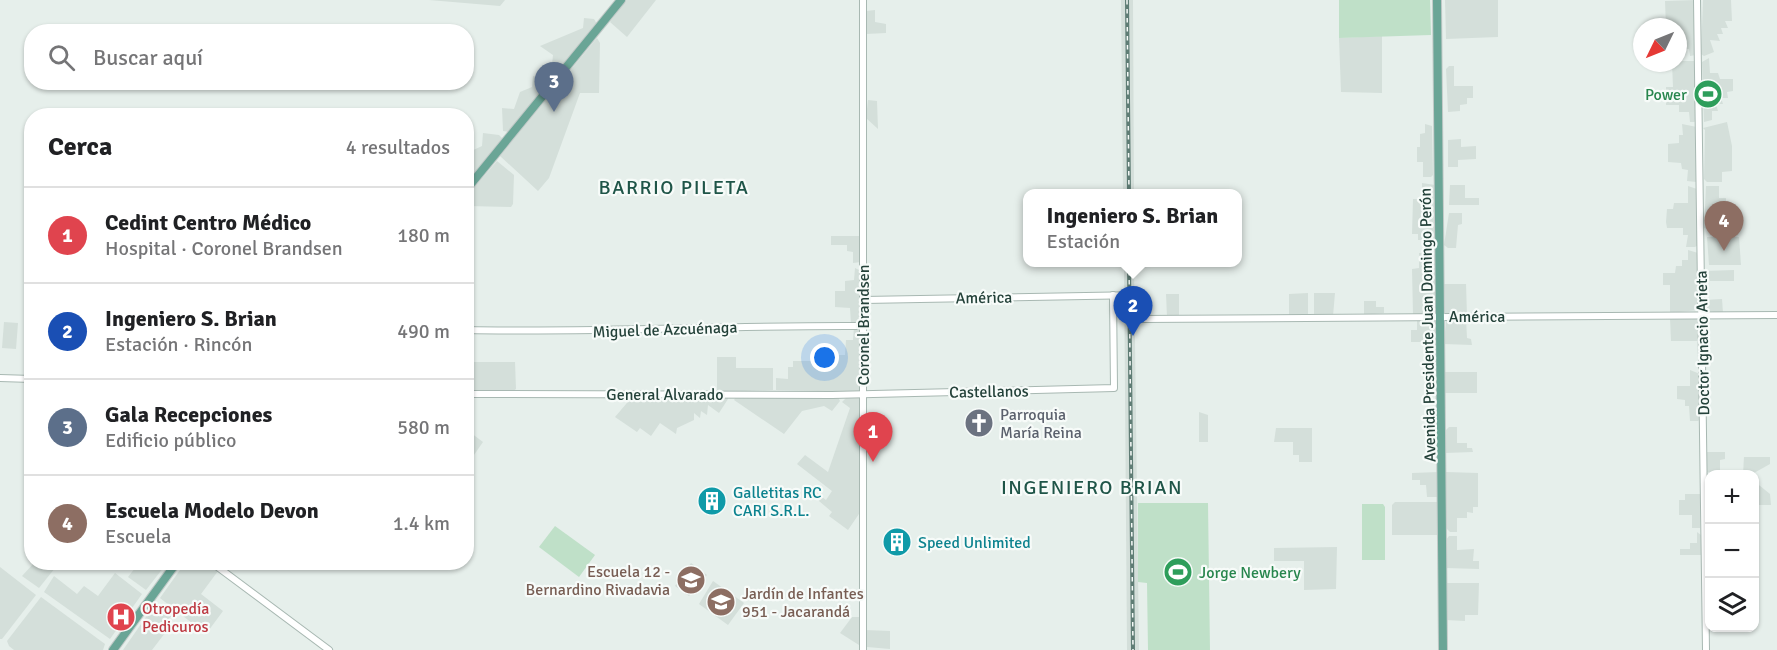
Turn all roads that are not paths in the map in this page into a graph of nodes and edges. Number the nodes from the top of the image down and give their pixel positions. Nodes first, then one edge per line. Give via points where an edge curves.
1 (621, 0) edge
2 (863, 0) edge
3 (1437, 0) edge
4 (1697, 0) edge
5 (474, 180) edge
6 (1113, 295) junction
7 (864, 300) junction
8 (1777, 315) edge
9 (1441, 316) junction
10 (1702, 316) junction
11 (863, 326) junction
12 (474, 330) edge
13 (0, 378) edge
14 (24, 379) edge
15 (474, 394) edge
16 (863, 394) junction
17 (171, 570) edge
18 (222, 570) edge
19 (113, 650) edge
20 (329, 650) edge
21 (863, 650) edge
22 (1443, 650) edge
23 (1706, 650) edge

1 - 5 main road
2 - 7 street, Coronel Brandsen
3 - 9 main road, Avenida Presidente Juan Domingo Perón
4 - 10 street, Doctor Ignacio Arieta
6 - 7 street, América
6 - 9 street, América via 1141,295 1141,319
6 - 16 street, Castellanos via 1114,388
7 - 11 street, Coronel Brandsen
8 - 10 street, América
9 - 10 street, América
9 - 22 main road, Avenida Presidente Juan Domingo Perón
10 - 23 street, Doctor Ignacio Arieta
11 - 12 street, Miguel de Azcuénaga
11 - 16 street, Coronel Brandsen
13 - 14 street
15 - 16 street, General Alvarado
16 - 21 street, Coronel Brandsen
17 - 19 main road
18 - 20 street

